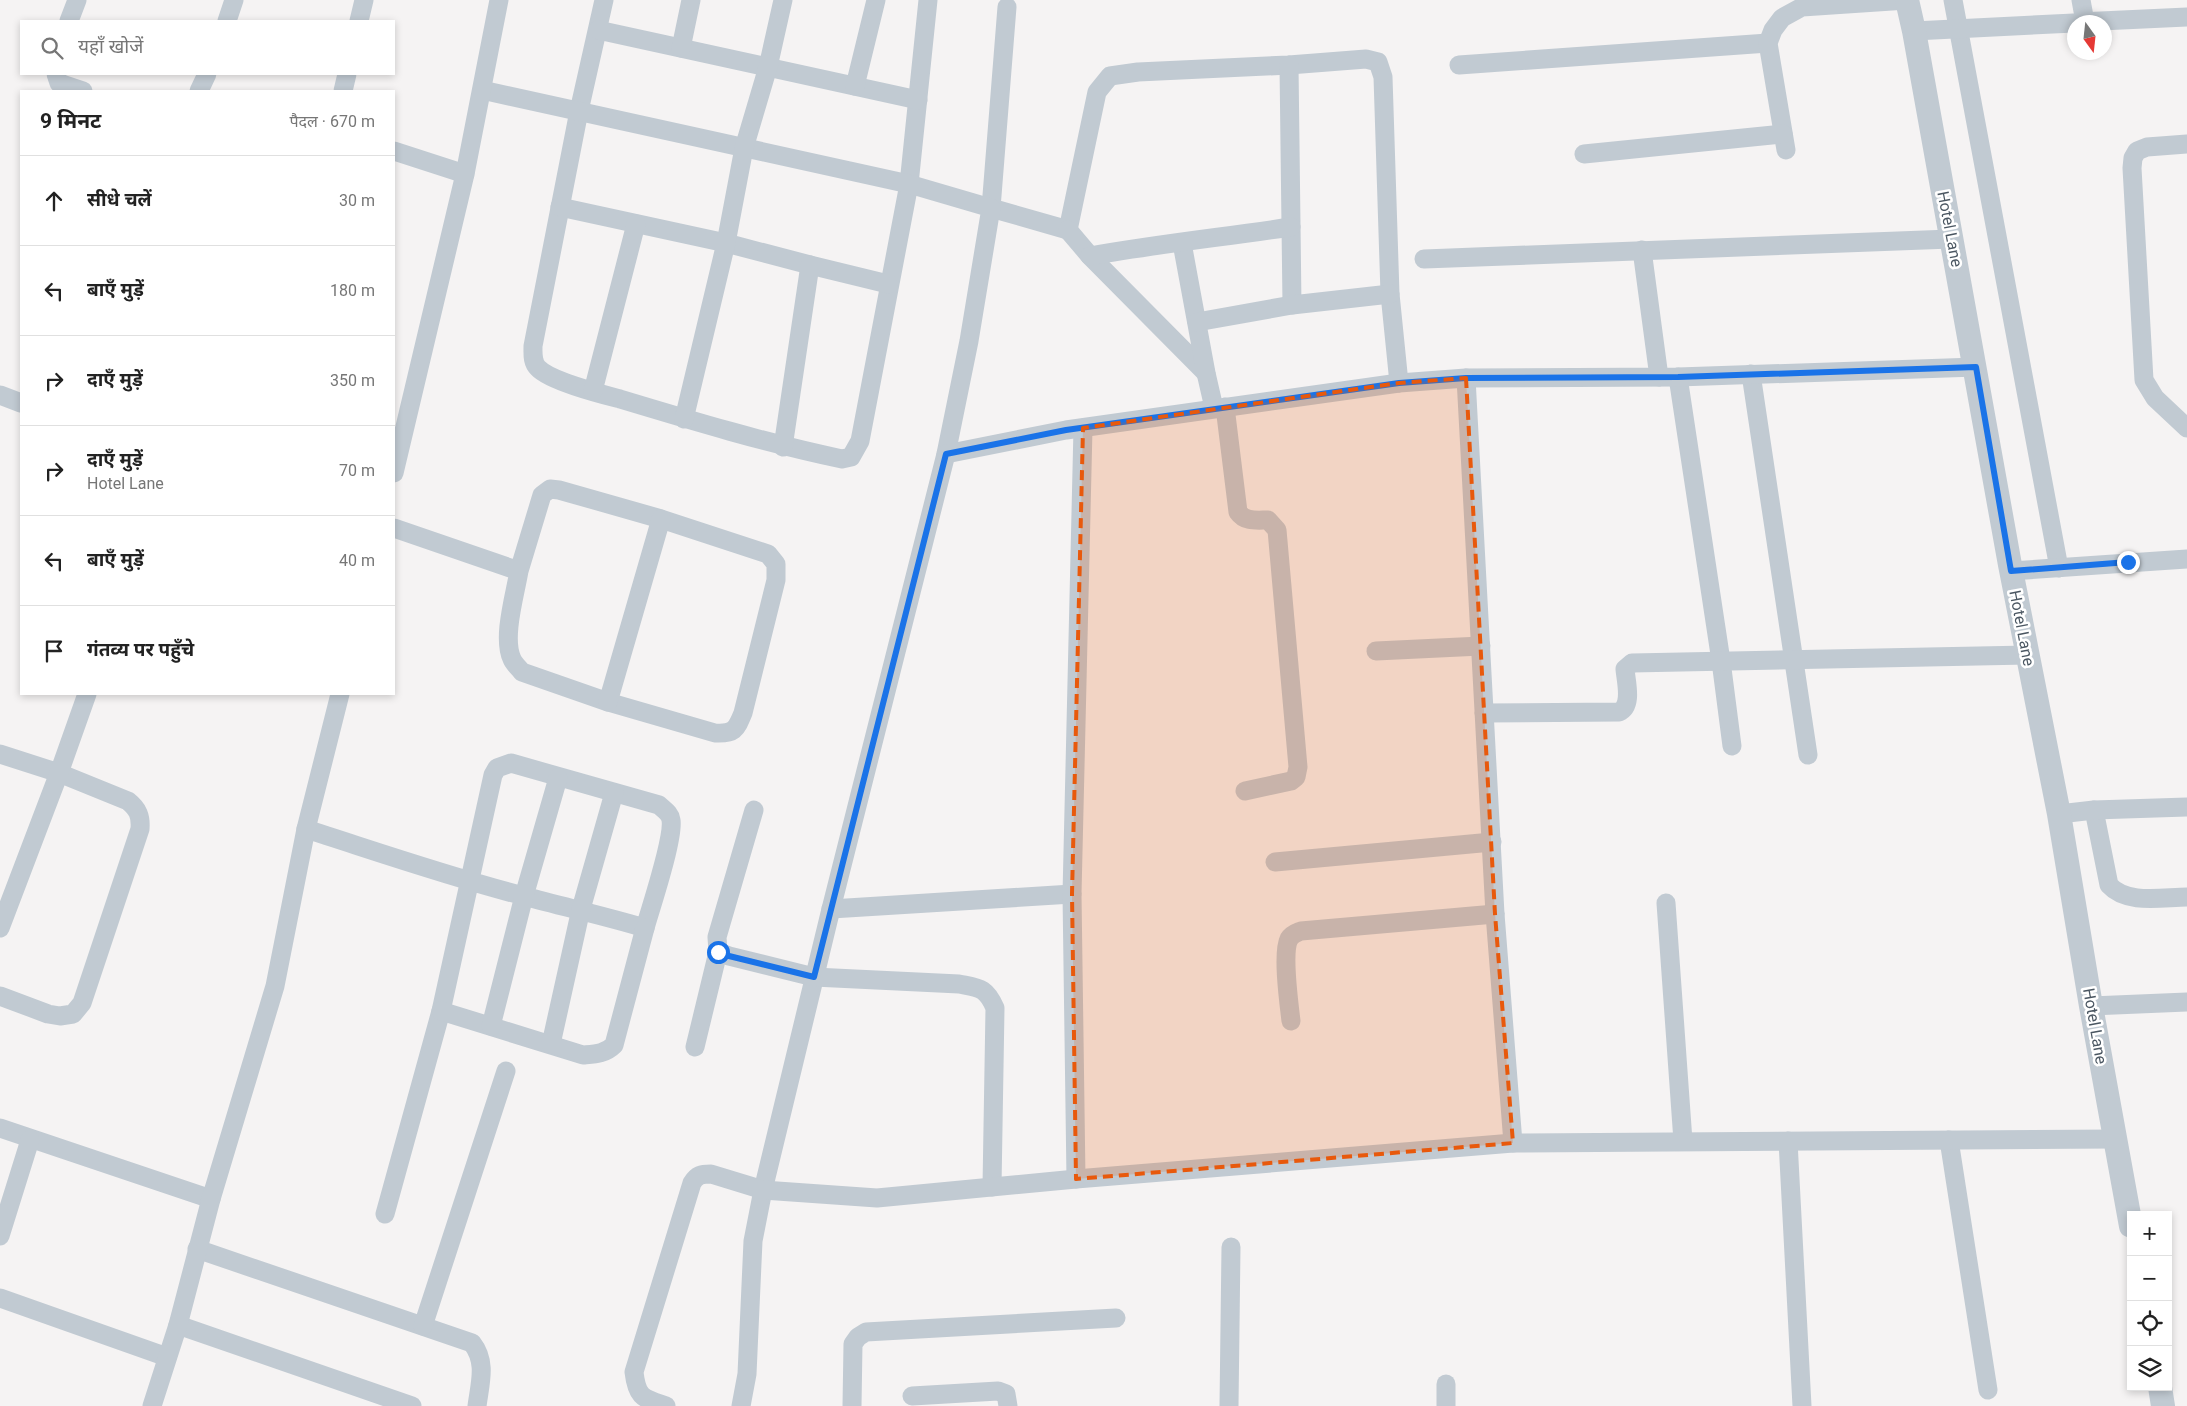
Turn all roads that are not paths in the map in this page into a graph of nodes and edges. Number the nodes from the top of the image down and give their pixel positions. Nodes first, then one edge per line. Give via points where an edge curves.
1 (77, 0) edge
2 (234, 0) edge
3 (364, 0) edge
4 (499, 0) edge
5 (604, 0) edge
6 (691, 0) edge
7 (783, 0) edge
8 (876, 0) edge
9 (928, 0) edge
10 (1907, 0) edge
11 (1953, 0) edge
12 (2081, 0) edge
13 (1007, 7) dead end
14 (2084, 15) edge
15 (2187, 17) edge
16 (73, 20) edge
17 (227, 20) edge
18 (359, 20) edge
19 (2112, 21) edge
20 (2067, 23) edge
21 (1955, 29) junction
22 (598, 30) junction
23 (1921, 31) junction
24 (1768, 43) junction
25 (681, 48) junction
26 (1289, 65) junction
27 (1459, 65) dead end
28 (768, 67) junction
29 (56, 75) edge
30 (207, 75) edge
31 (347, 75) edge
32 (855, 86) junction
33 (80, 90) edge
34 (199, 90) edge
35 (343, 90) edge
36 (482, 90) junction
37 (918, 100) junction
38 (580, 111) junction
39 (2187, 144) edge
40 (744, 148) junction
41 (395, 151) edge
42 (1584, 154) dead end
43 (465, 174) junction
44 (909, 184) junction
45 (560, 207) junction
46 (990, 208) junction
47 (636, 224) junction
48 (1291, 227) junction
49 (1068, 230) junction
50 (1951, 239) junction
51 (726, 243) junction
52 (1182, 243) junction
53 (1642, 250) junction
54 (1090, 256) junction
55 (1424, 259) dead end
56 (810, 265) junction
57 (888, 284) junction
58 (1390, 294) junction
59 (1292, 305) junction
60 (1197, 322) junction
61 (1976, 367) junction
62 (1206, 373) junction
63 (1751, 374) junction
64 (1668, 377) junction
65 (1466, 378) junction
66 (1399, 383) junction
67 (593, 391) junction
68 (0, 395) edge
69 (20, 403) edge
70 (1219, 407) junction
71 (684, 419) junction
72 (1084, 428) junction
73 (2187, 428) edge
74 (783, 447) junction
75 (946, 454) junction
76 (395, 469) edge
77 (661, 519) junction
78 (395, 528) edge
79 (2187, 559) edge
80 (2035, 570) junction
81 (520, 571) junction
82 (1481, 646) junction
83 (1376, 651) dead end
84 (2028, 655) junction
85 (1793, 659) junction
86 (1721, 660) junction
87 (88, 695) edge
88 (340, 695) edge
89 (608, 702) junction
90 (1484, 713) junction
91 (1732, 746) dead end
92 (0, 754) edge
93 (1808, 755) dead end
94 (60, 773) junction
95 (558, 778) junction
96 (1245, 791) dead end
97 (614, 793) junction
98 (2187, 807) edge
99 (754, 810) dead end
100 (2076, 812) junction
101 (306, 829) junction
102 (1492, 842) junction
103 (1275, 862) dead end
104 (471, 880) junction
105 (1072, 894) junction
106 (524, 896) junction
107 (2187, 896) edge
108 (1666, 903) dead end
109 (581, 909) junction
110 (831, 909) junction
111 (1496, 914) junction
112 (0, 928) edge
113 (645, 928) junction
114 (718, 952) junction
115 (814, 977) junction
116 (0, 996) edge
117 (2187, 1002) edge
118 (2109, 1005) junction
119 (441, 1011) junction
120 (1290, 1021) dead end
121 (491, 1026) junction
122 (551, 1044) junction
123 (695, 1047) dead end
124 (506, 1071) dead end
125 (0, 1128) edge
126 (2116, 1139) junction
127 (30, 1140) junction
128 (1949, 1140) junction
129 (1788, 1141) junction
130 (1683, 1142) junction
131 (1514, 1143) junction
132 (1076, 1179) junction
133 (992, 1188) junction
134 (763, 1190) junction
135 (211, 1199) junction
136 (2128, 1211) edge
137 (385, 1214) dead end
138 (0, 1236) edge
139 (1231, 1247) dead end
140 (197, 1249) junction
141 (0, 1298) edge
142 (1116, 1318) dead end
143 (178, 1326) junction
144 (424, 1326) junction
145 (168, 1357) junction
146 (1446, 1384) dead end
147 (1988, 1390) dead end
148 (2161, 1391) edge
149 (912, 1396) dead end
150 (152, 1406) edge
151 (412, 1406) edge
152 (477, 1406) edge
153 (666, 1406) edge
154 (741, 1406) edge
155 (852, 1406) edge
156 (1008, 1406) edge
157 (1229, 1406) edge
158 (1446, 1406) edge
159 (1802, 1406) edge
160 (2163, 1406) edge

1 - 16 street
2 - 17 street
3 - 18 street
4 - 36 street
5 - 22 street
6 - 25 street
7 - 28 street
8 - 32 street
9 - 37 street
10 - 23 street, Hotel Lane
10 - 24 street via 1802,7 1782,18
11 - 21 street
12 - 14 street
13 - 46 street
15 - 19 street
20 - 21 street
21 - 23 street
21 - 80 street
22 - 25 street
22 - 38 street
23 - 50 street, Hotel Lane
24 - 27 street
24 - 42 street via 1784,142
25 - 28 street
26 - 48 street
26 - 49 street via 1110,76 1097,92
26 - 58 street via 1366,59 1378,62 1383,77
28 - 32 street
28 - 40 street
29 - 33 street via 59,83
30 - 34 street
31 - 35 street
32 - 37 street
36 - 38 street
36 - 43 street
37 - 44 street
38 - 40 street
38 - 45 street
39 - 73 street via 2137,151 2132,168 2144,380 2155,398
40 - 44 street
40 - 51 street
41 - 43 street
43 - 76 street
44 - 46 street
44 - 57 street
45 - 47 street
45 - 67 street via 533,358 538,368 551,376
46 - 49 street
46 - 75 street via 969,341
47 - 51 street
47 - 67 street
48 - 52 street
48 - 59 street
49 - 54 street
50 - 53 street
50 - 61 street, Hotel Lane
51 - 56 street
51 - 71 street
52 - 54 street
52 - 60 street
53 - 55 street
53 - 64 street
54 - 62 street
56 - 57 street
56 - 74 street
57 - 74 street via 858,449 851,457 842,458
58 - 59 street
58 - 66 street
59 - 60 street
60 - 62 street
61 - 63 street
61 - 80 street, Hotel Lane
62 - 70 street
63 - 64 street
63 - 85 street
64 - 65 street
64 - 86 street
65 - 66 street
65 - 82 street
66 - 70 street
67 - 71 street
68 - 69 street
70 - 72 street
70 - 96 street via 1238,512 1248,520 1268,520 1277,530 1298,768 1296,777 1291,781
71 - 74 street
72 - 75 street
72 - 105 street
75 - 110 street
77 - 81 street via 550,489 542,495
77 - 89 street
77 - 89 street via 768,554 776,564 776,580 743,713 736,729 727,734
78 - 81 street
79 - 80 street
80 - 84 street, Hotel Lane
81 - 89 street via 509,633 509,651 513,661 522,672
82 - 83 street
82 - 90 street
84 - 85 street
84 - 100 street, Hotel Lane
85 - 86 street
85 - 93 street
86 - 90 street via 1632,663 1625,669 1627,705 1619,712
86 - 91 street
87 - 94 street
88 - 101 street
90 - 102 street
92 - 94 street
94 - 112 street
94 - 116 street via 128,801 137,808 140,829 82,1003 73,1014 48,1014
95 - 97 street
95 - 104 street via 511,763 497,768
95 - 106 street
97 - 109 street
97 - 113 street via 659,805 671,820
98 - 100 street
99 - 114 street via 717,937
100 - 107 street via 2115,892 2139,897
100 - 118 street, Hotel Lane
101 - 104 street
101 - 135 street via 275,986
102 - 103 street
102 - 111 street
104 - 106 street
104 - 119 street
105 - 110 street
105 - 132 street
106 - 109 street
106 - 121 street
108 - 130 street
109 - 113 street
109 - 122 street
110 - 115 street
111 - 120 street via 1292,934 1286,954
111 - 131 street
113 - 122 street via 614,1045 608,1051 583,1055
114 - 115 street
114 - 123 street
115 - 133 street via 958,984 982,989 990,997 994,1008
115 - 134 street
117 - 118 street
118 - 126 street, Hotel Lane
119 - 121 street
119 - 137 street
121 - 122 street
124 - 144 street
125 - 127 street
126 - 128 street
126 - 136 street, Hotel Lane
127 - 135 street
127 - 138 street
128 - 129 street
128 - 147 street
129 - 130 street
129 - 159 street
130 - 131 street
131 - 132 street
132 - 133 street
133 - 134 street via 877,1198
134 - 153 street via 711,1174 696,1177 692,1183 634,1372 637,1392 645,1399
134 - 154 street via 752,1241 747,1374
135 - 140 street
139 - 157 street
140 - 143 street
140 - 144 street
141 - 145 street
142 - 155 street via 866,1332 853,1344
143 - 145 street
143 - 151 street
144 - 152 street via 472,1343 479,1352 482,1365
145 - 150 street
146 - 158 street
148 - 160 street
149 - 156 street via 998,1391 1006,1394

